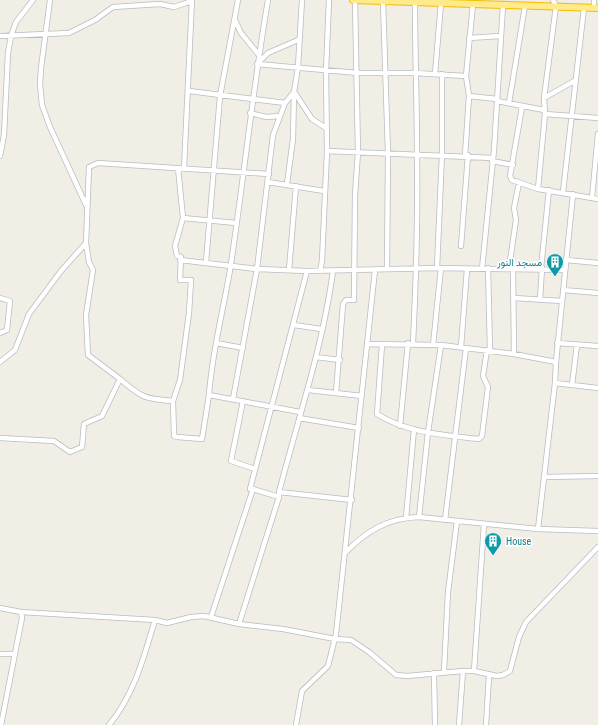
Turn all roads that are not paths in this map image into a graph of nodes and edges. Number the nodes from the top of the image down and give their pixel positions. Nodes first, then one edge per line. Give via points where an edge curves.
1 (33, 0) edge
2 (50, 0) edge
3 (238, 0) edge
4 (268, 0) edge
5 (302, 0) edge
6 (329, 0) edge
7 (354, 0) edge
8 (365, 0) edge
9 (553, 0) edge
10 (594, 0) edge
11 (192, 1) edge
12 (383, 1) junction
13 (393, 1) edge
14 (422, 2) edge
15 (454, 2) edge
16 (485, 2) edge
17 (415, 3) junction
18 (441, 3) junction
19 (473, 4) junction
20 (503, 5) junction
21 (525, 6) junction
22 (556, 6) junction
23 (584, 8) junction
24 (596, 8) edge
25 (234, 20) junction
26 (46, 35) junction
27 (0, 36) edge
28 (11, 36) junction
29 (500, 36) junction
30 (469, 38) junction
31 (298, 40) junction
32 (258, 55) junction
33 (257, 64) junction
34 (298, 68) junction
35 (326, 71) junction
36 (358, 73) junction
37 (385, 73) junction
38 (414, 73) junction
39 (435, 74) junction
40 (442, 74) junction
41 (466, 76) junction
42 (576, 80) junction
43 (188, 91) junction
44 (294, 92) junction
45 (220, 96) junction
46 (468, 96) junction
47 (252, 98) junction
48 (544, 98) junction
49 (497, 100) junction
50 (285, 103) junction
51 (509, 103) junction
52 (522, 107) junction
53 (544, 112) junction
54 (250, 113) junction
55 (280, 116) junction
56 (571, 116) junction
57 (598, 118) edge
58 (326, 128) junction
59 (598, 134) edge
60 (327, 151) junction
61 (358, 152) junction
62 (388, 154) junction
63 (417, 154) junction
64 (442, 154) junction
65 (0, 156) edge
66 (467, 156) junction
67 (493, 159) junction
68 (513, 165) junction
69 (178, 168) junction
70 (184, 168) junction
71 (214, 170) junction
72 (242, 172) junction
73 (269, 174) junction
74 (268, 182) junction
75 (519, 183) junction
76 (286, 184) junction
77 (296, 186) junction
78 (538, 189) junction
79 (324, 190) junction
80 (550, 190) junction
81 (563, 192) junction
82 (573, 194) junction
83 (592, 198) junction
84 (598, 200) edge
85 (87, 206) junction
86 (182, 218) junction
87 (210, 220) junction
88 (236, 223) junction
89 (86, 243) junction
90 (460, 246) dead end
91 (180, 260) junction
92 (566, 260) junction
93 (206, 262) junction
94 (598, 263) edge
95 (230, 265) junction
96 (257, 268) junction
97 (416, 268) junction
98 (439, 268) junction
99 (485, 268) junction
100 (511, 268) junction
101 (541, 268) junction
102 (387, 269) junction
103 (467, 269) junction
104 (289, 270) junction
105 (375, 270) junction
106 (565, 270) junction
107 (307, 271) junction
108 (320, 271) junction
109 (333, 271) junction
110 (354, 271) junction
111 (563, 290) junction
112 (598, 294) edge
113 (0, 298) edge
114 (514, 298) junction
115 (540, 300) junction
116 (562, 301) junction
117 (294, 325) junction
118 (321, 329) junction
119 (0, 333) edge
120 (216, 343) junction
121 (410, 343) junction
122 (558, 343) junction
123 (367, 344) junction
124 (382, 345) junction
125 (433, 345) junction
126 (441, 345) junction
127 (577, 345) junction
128 (598, 346) edge
129 (243, 348) junction
130 (464, 348) junction
131 (489, 350) junction
132 (514, 354) junction
133 (316, 357) junction
134 (340, 360) junction
135 (0, 362) edge
136 (556, 362) junction
137 (120, 379) junction
138 (555, 383) junction
139 (572, 385) junction
140 (598, 388) edge
141 (308, 390) junction
142 (336, 393) junction
143 (208, 395) junction
144 (362, 396) junction
145 (233, 399) junction
146 (173, 401) junction
147 (243, 401) junction
148 (272, 407) junction
149 (299, 415) junction
150 (400, 426) junction
151 (359, 428) junction
152 (414, 429) junction
153 (428, 432) junction
154 (455, 436) junction
155 (0, 438) edge
156 (256, 469) junction
157 (598, 476) edge
158 (545, 477) junction
159 (253, 489) junction
160 (279, 495) junction
161 (352, 500) junction
162 (419, 517) junction
163 (406, 518) junction
164 (445, 520) junction
165 (457, 521) junction
166 (484, 524) junction
167 (538, 529) junction
168 (598, 531) edge
169 (598, 547) edge
170 (345, 553) junction
171 (0, 608) edge
172 (21, 612) junction
173 (211, 617) junction
174 (155, 620) junction
175 (240, 624) junction
176 (335, 639) junction
177 (0, 654) edge
178 (15, 654) junction
179 (444, 671) junction
180 (463, 671) junction
181 (474, 671) junction
182 (434, 673) junction
183 (489, 676) junction
184 (2, 714) edge
185 (1, 725) edge
186 (109, 725) edge
187 (296, 725) edge
188 (435, 725) edge
189 (459, 725) edge
190 (486, 725) edge

1 - 28 street via 16,22
2 - 26 street
3 - 25 street
4 - 32 street
5 - 31 street
6 - 35 street
7 - 8 highway
7 - 36 street
8 - 12 highway
9 - 22 street
10 - 24 street
11 - 26 street via 174,7 160,4 113,7 95,20 69,33
11 - 43 street
12 - 13 highway
12 - 37 street
13 - 17 highway
14 - 17 highway
14 - 18 highway
15 - 18 highway
15 - 19 highway
16 - 19 highway
16 - 20 highway
17 - 38 street
18 - 39 street
19 - 30 street
20 - 21 highway
20 - 29 street
21 - 22 highway
21 - 51 street
22 - 23 highway
22 - 48 street
23 - 24 highway
23 - 42 street
25 - 32 street
25 - 45 street
26 - 28 street
26 - 85 street via 40,84 42,105 50,128
27 - 28 street
28 - 65 street via 4,135
29 - 30 street
29 - 49 street
30 - 41 street
31 - 33 street via 268,53
31 - 34 street
32 - 33 street
33 - 34 street
33 - 47 street
34 - 35 street
34 - 44 street
35 - 36 street
35 - 58 street
36 - 37 street
36 - 61 street
37 - 38 street
37 - 62 street
38 - 39 street
38 - 63 street
39 - 40 street
40 - 41 street
40 - 64 street
41 - 46 street
42 - 48 street
42 - 56 street
43 - 45 street
43 - 70 street
44 - 50 street
44 - 58 street via 312,119
44 - 76 street via 293,139
45 - 47 street
45 - 71 street
46 - 49 street
46 - 66 street
47 - 50 street
47 - 54 street
48 - 53 street
49 - 51 street
49 - 67 street
50 - 55 street
51 - 52 street
52 - 53 street
52 - 68 street
53 - 56 street
53 - 78 street
54 - 55 street via 266,117
54 - 72 street
55 - 73 street via 274,135
56 - 57 street
56 - 81 street
58 - 60 street
59 - 83 street
60 - 61 street
60 - 79 street
61 - 62 street
61 - 110 street
62 - 63 street
62 - 102 street
63 - 64 street
63 - 97 street
64 - 66 street
64 - 98 street
66 - 67 street
66 - 90 street
67 - 68 street
67 - 99 street
68 - 75 street via 510,178
69 - 70 street
69 - 85 street via 94,164 88,170
69 - 86 street
70 - 71 street
71 - 72 street
71 - 87 street
72 - 73 street
72 - 88 street
73 - 74 street
74 - 76 street
74 - 96 street
75 - 78 street
75 - 100 street via 514,208 516,220
76 - 77 street
77 - 79 street
77 - 104 street
78 - 80 street
79 - 108 street
80 - 81 street
80 - 101 street
81 - 82 street
82 - 83 street
82 - 92 street
83 - 84 street
85 - 89 street
86 - 87 street
86 - 91 street via 175,246
87 - 88 street
87 - 93 street
88 - 95 street
89 - 135 street via 29,314 16,350
89 - 137 street via 92,270 86,315 88,355
91 - 93 street
91 - 146 street via 180,280 191,280 180,380
92 - 94 street
92 - 106 street
93 - 95 street
95 - 96 street
95 - 120 street
96 - 104 street
96 - 129 street
97 - 98 street
97 - 102 street
97 - 121 street
98 - 103 street
98 - 125 street
99 - 100 street
99 - 103 street
99 - 131 street
100 - 101 street
100 - 114 street
101 - 106 street
101 - 115 street
102 - 105 street
103 - 130 street
104 - 107 street
105 - 110 street
105 - 123 street
106 - 111 street
107 - 108 street
107 - 117 street
108 - 109 street
109 - 110 street
109 - 118 street
110 - 134 street via 354,300 346,300 343,304
111 - 112 street
111 - 116 street
113 - 119 street via 10,300 7,330
114 - 115 street
114 - 132 street
115 - 116 street
116 - 122 street
117 - 118 street
117 - 148 street
118 - 133 street
120 - 129 street
120 - 143 street
121 - 124 street
121 - 125 street
121 - 150 street
122 - 127 street
122 - 136 street
123 - 124 street
123 - 144 street
124 - 150 street via 378,414
125 - 126 street
126 - 130 street
126 - 153 street
127 - 128 street
127 - 139 street
129 - 145 street
130 - 131 street
130 - 154 street
131 - 132 street
131 - 154 street via 482,376 488,387 482,436 478,439
132 - 136 street
133 - 134 street
133 - 141 street
134 - 142 street
136 - 138 street
137 - 146 street via 139,396
137 - 155 street via 102,416 84,424 82,447 70,452 54,441
138 - 139 street
138 - 158 street
139 - 140 street
141 - 142 street
141 - 149 street
142 - 144 street
143 - 145 street
143 - 146 street via 201,440 174,436
144 - 151 street
145 - 147 street
147 - 148 street
147 - 156 street via 231,461
148 - 149 street
148 - 156 street
149 - 151 street
149 - 160 street
150 - 152 street
151 - 161 street
152 - 153 street
152 - 163 street
153 - 154 street
153 - 162 street
154 - 164 street
156 - 159 street via 250,489
157 - 158 street
158 - 167 street
159 - 160 street
159 - 173 street
160 - 161 street
160 - 175 street
161 - 170 street
162 - 163 street
162 - 164 street
163 - 170 street via 390,521 369,531
164 - 165 street
165 - 166 street
165 - 179 street via 448,592
166 - 167 street
166 - 181 street
167 - 168 street
169 - 183 street via 523,627 510,671 503,675
170 - 176 street
171 - 172 street
172 - 174 street
172 - 178 street
173 - 174 street via 191,617 167,622
173 - 175 street
174 - 186 street via 143,661 124,705
175 - 176 street
176 - 182 street via 356,642 396,675
176 - 187 street via 328,666 302,689
177 - 178 street
178 - 184 street
179 - 180 street
179 - 182 street
180 - 181 street
180 - 189 street
181 - 183 street
182 - 188 street
183 - 190 street
184 - 185 street

